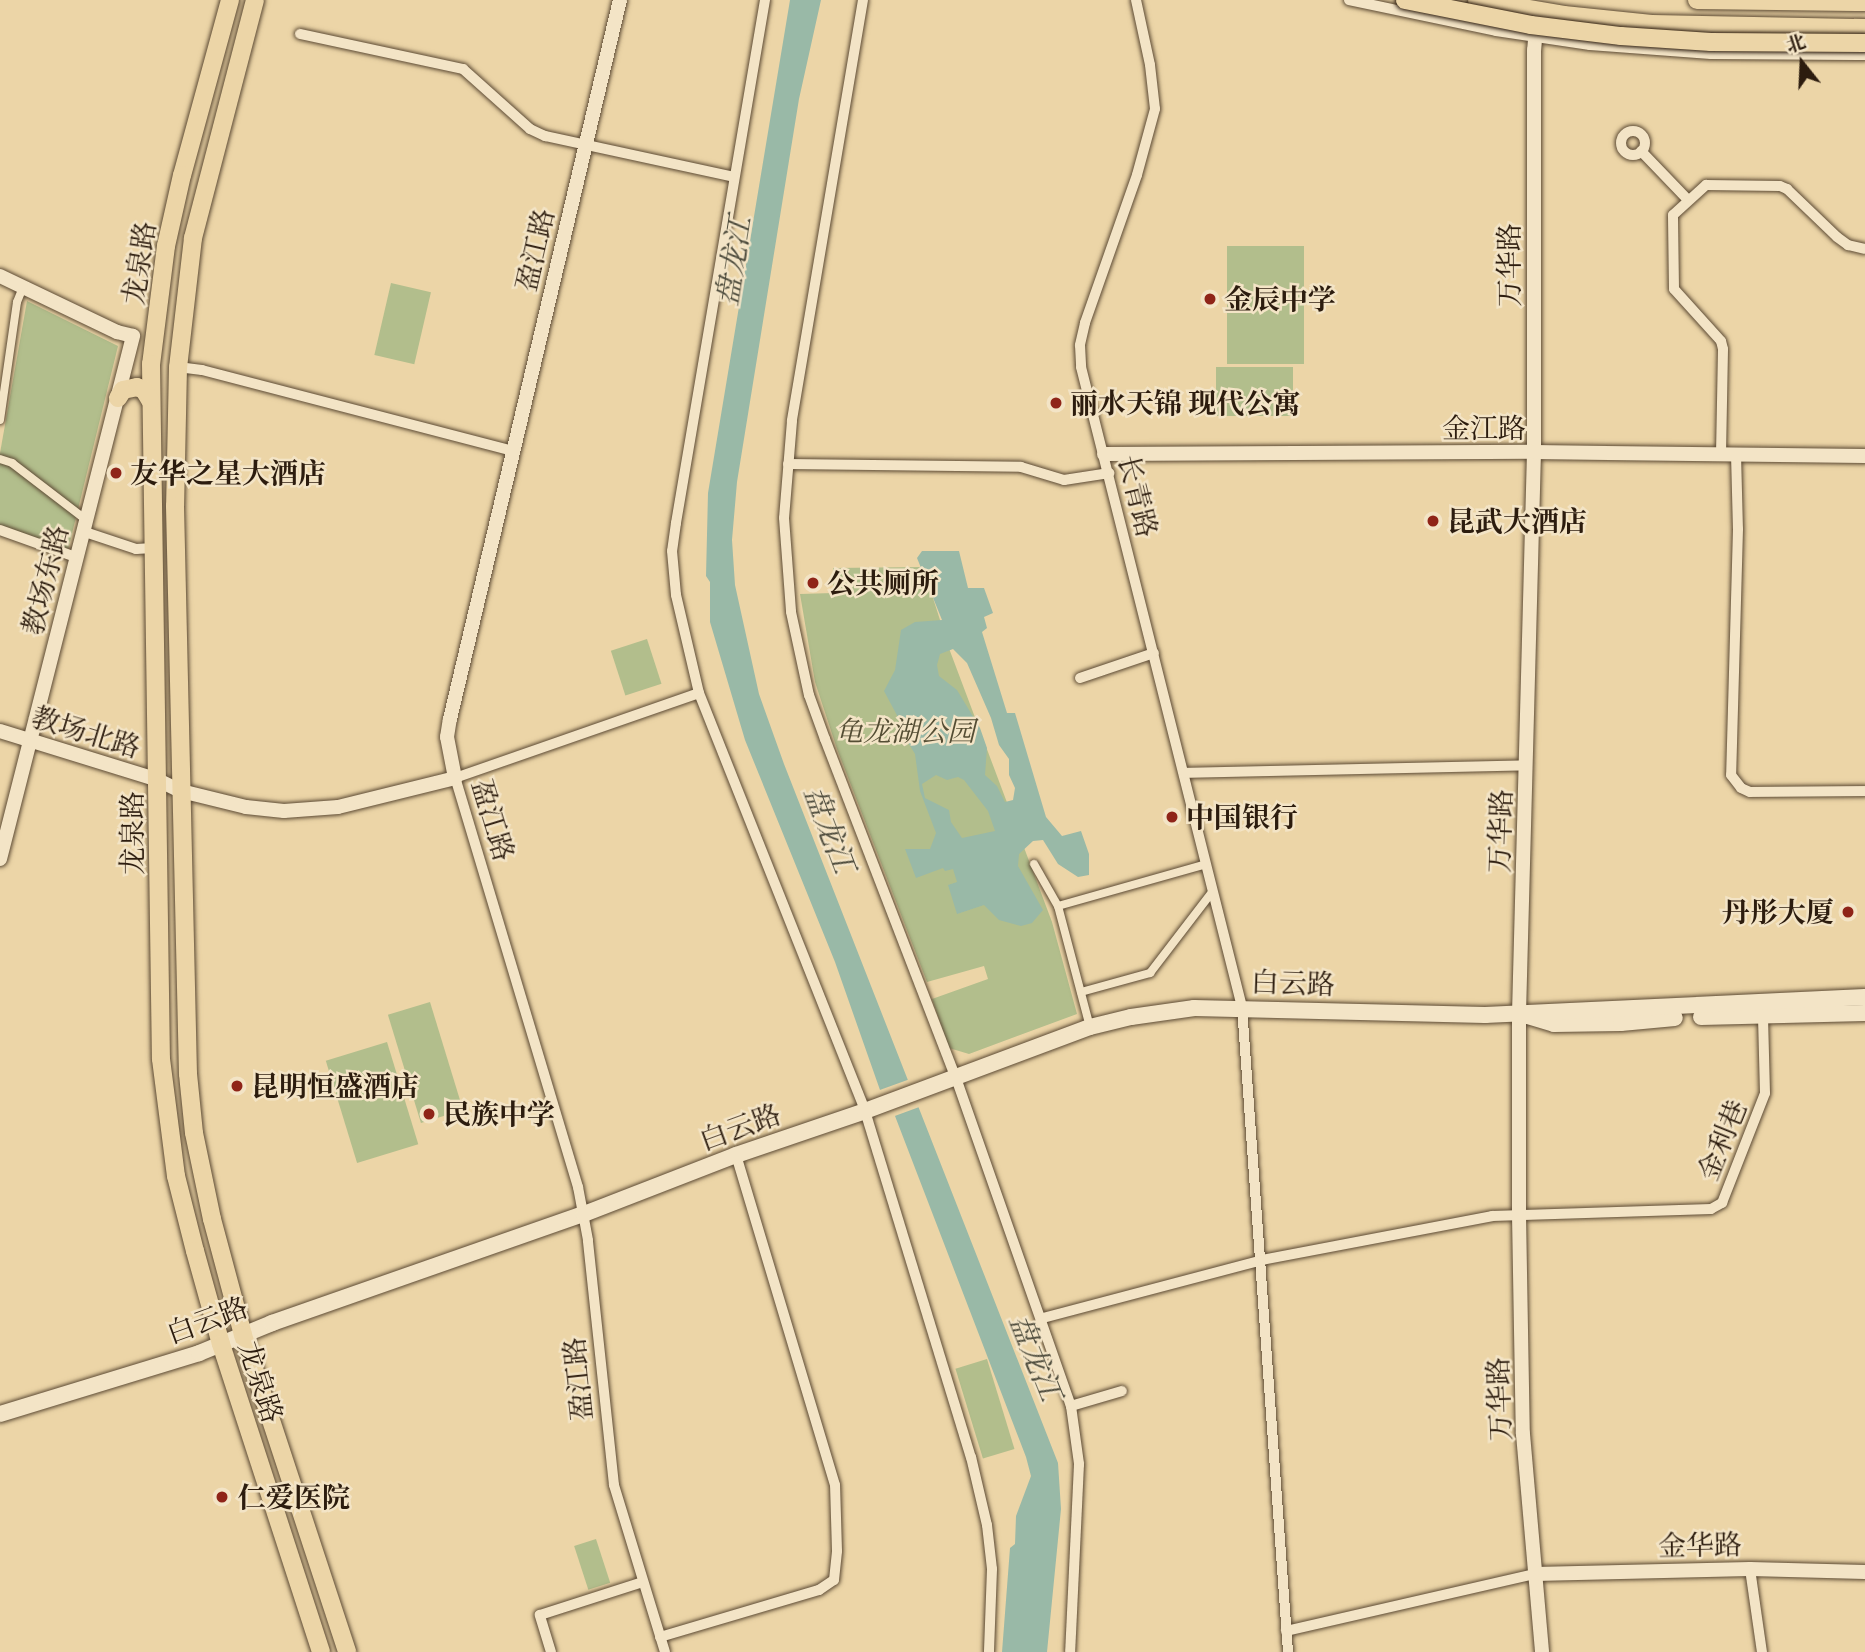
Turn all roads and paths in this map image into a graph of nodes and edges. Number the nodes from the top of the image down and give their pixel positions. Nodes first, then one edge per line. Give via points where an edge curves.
1 (230, 0) edge
2 (256, 0) edge
3 (620, 0) edge
4 (763, 0) edge
5 (863, 0) edge
6 (1136, 0) edge
7 (1349, 0) edge
8 (1405, 0) edge
9 (1477, 0) edge
10 (1696, 0) edge
11 (1865, 2) edge
12 (1540, 5) edge
13 (1860, 22) edge
14 (300, 34) dead end
15 (1534, 38) junction
16 (1865, 43) edge
17 (1865, 55) edge
18 (585, 145) junction
19 (1641, 151) dead end
20 (734, 177) junction
21 (1688, 200) junction
22 (1865, 249) edge
23 (0, 276) edge
24 (23, 287) junction
25 (155, 329) junction
26 (133, 336) junction
27 (178, 367) junction
28 (118, 398) junction
29 (150, 400) junction
30 (0, 420) edge
31 (512, 451) junction
32 (1534, 452) junction
33 (1104, 454) junction
34 (1721, 454) junction
35 (1736, 454) junction
36 (1865, 456) edge
37 (0, 459) edge
38 (788, 464) junction
39 (1109, 473) junction
40 (84, 525) junction
41 (0, 530) edge
42 (153, 548) junction
43 (76, 557) junction
44 (1154, 653) junction
45 (1080, 678) dead end
46 (699, 693) junction
47 (0, 731) edge
48 (30, 741) junction
49 (1526, 765) junction
50 (1184, 773) junction
51 (455, 778) junction
52 (158, 780) junction
53 (181, 791) junction
54 (1865, 791) edge
55 (0, 859) edge
56 (1034, 864) dead end
57 (1206, 864) junction
58 (1213, 891) junction
59 (1058, 906) junction
60 (1081, 992) junction
61 (1865, 997) edge
62 (1242, 1007) junction
63 (1518, 1013) junction
64 (1865, 1013) edge
65 (1763, 1016) junction
66 (1090, 1027) junction
67 (956, 1078) junction
68 (872, 1108) junction
69 (736, 1155) junction
70 (584, 1214) junction
71 (1519, 1215) junction
72 (1262, 1260) junction
73 (1043, 1318) junction
74 (243, 1335) junction
75 (221, 1345) junction
76 (1122, 1391) dead end
77 (1071, 1406) junction
78 (0, 1414) edge
79 (1750, 1569) junction
80 (1865, 1572) edge
81 (1535, 1574) junction
82 (643, 1582) junction
83 (1286, 1631) junction
84 (660, 1637) junction
85 (321, 1652) edge
86 (348, 1652) edge
87 (551, 1652) edge
88 (665, 1652) edge
89 (989, 1652) edge
90 (1070, 1652) edge
91 (1288, 1652) edge
92 (1542, 1652) edge
93 (1762, 1652) edge

1 - 25 main road, 龙泉路 via 182,175
2 - 27 main road, 龙泉路 via 193,238
3 - 18 street, 盈江路
4 - 20 street
5 - 38 street
6 - 33 street, 长青路 via 1155,109 1080,345 1081,367
7 - 15 street
8 - 16 main road, bridge via 1612,36
9 - 12 main road
10 - 11 main road
12 - 13 main road via 1662,24
12 - 15 street, 万华路
14 - 18 street via 463,69 530,129
15 - 17 street via 1680,53
15 - 32 street, 万华路
18 - 20 street
18 - 31 street, 盈江路
19 - 21 street
20 - 46 street via 672,551 676,595
21 - 22 street via 1714,183 1780,186 1837,237
21 - 34 street via 1673,215 1672,282 1721,341
23 - 24 street
24 - 26 street
24 - 30 street
25 - 26 street
25 - 29 main road, 龙泉路
26 - 28 street, 教场东路
27 - 31 street
27 - 53 main road, 龙泉路 via 175,506
28 - 29 main road via 127,388 136,387
28 - 40 street, 教场东路
29 - 42 main road, 龙泉路
31 - 51 street, 盈江路 via 450,719 447,737
32 - 33 street, 金江路
32 - 34 street, 金江路
32 - 49 street, 万华路
33 - 39 street, 长青路
34 - 35 street, 金江路
35 - 36 street, 金江路
35 - 54 street via 1731,775 1750,792
37 - 40 street via 12,463
38 - 39 street via 1021,467 1064,480
38 - 67 street via 787,569 809,695
39 - 44 street, 长青路
40 - 42 street via 136,549
40 - 43 street, 教场东路
41 - 43 street
42 - 52 main road, 龙泉路
43 - 48 street, 教场东路
44 - 45 street
44 - 50 street, 长青路
46 - 51 street
46 - 68 street
47 - 48 street, 教场北路
48 - 52 street, 教场北路
48 - 55 street, 教场东路
49 - 50 street
49 - 63 street, 万华路
50 - 57 street, 长青路
51 - 53 street, 教场北路 via 311,811 246,807
51 - 70 street, 盈江路
52 - 53 street, 教场北路
52 - 75 main road, 龙泉路 via 161,1059 167,1121 176,1176
53 - 74 main road, 龙泉路 via 188,1074 194,1133
56 - 59 street
57 - 58 street, 长青路
57 - 59 street
58 - 60 street via 1150,974
58 - 62 street, 长青路
59 - 60 street
60 - 66 street
61 - 63 main road, 白云路
62 - 63 main road, 白云路
62 - 66 main road, 白云路 via 1194,1008
62 - 72 street, 长青路
63 - 65 main road, 白云路 via 1554,1024
63 - 71 street, 万华路
64 - 65 main road, 白云路
65 - 71 street, 金利巷 via 1765,1093 1721,1203 1711,1209 1680,1212
66 - 67 main road, 白云路
67 - 68 main road, 白云路
67 - 73 street
68 - 69 main road, 白云路
68 - 89 street via 987,1525 992,1569
69 - 70 main road, 白云路
69 - 84 street via 835,1485 834,1580 819,1590
70 - 74 main road, 白云路
70 - 82 street, 盈江路 via 614,1485
71 - 72 street via 1492,1216
71 - 81 street, 万华路 via 1523,1434
72 - 73 street
72 - 83 street, 长青路
73 - 77 street
74 - 75 main road, 白云路
74 - 86 main road, 龙泉路
75 - 78 main road, 白云路
75 - 85 main road, 龙泉路
76 - 77 street
77 - 90 street via 1079,1464
79 - 80 street, 金华路
79 - 81 street, 金华路
79 - 93 street
81 - 83 street
81 - 92 street, 万华路
82 - 84 street, 盈江路
82 - 87 street via 540,1615
83 - 91 street, 长青路
84 - 88 street, 盈江路

